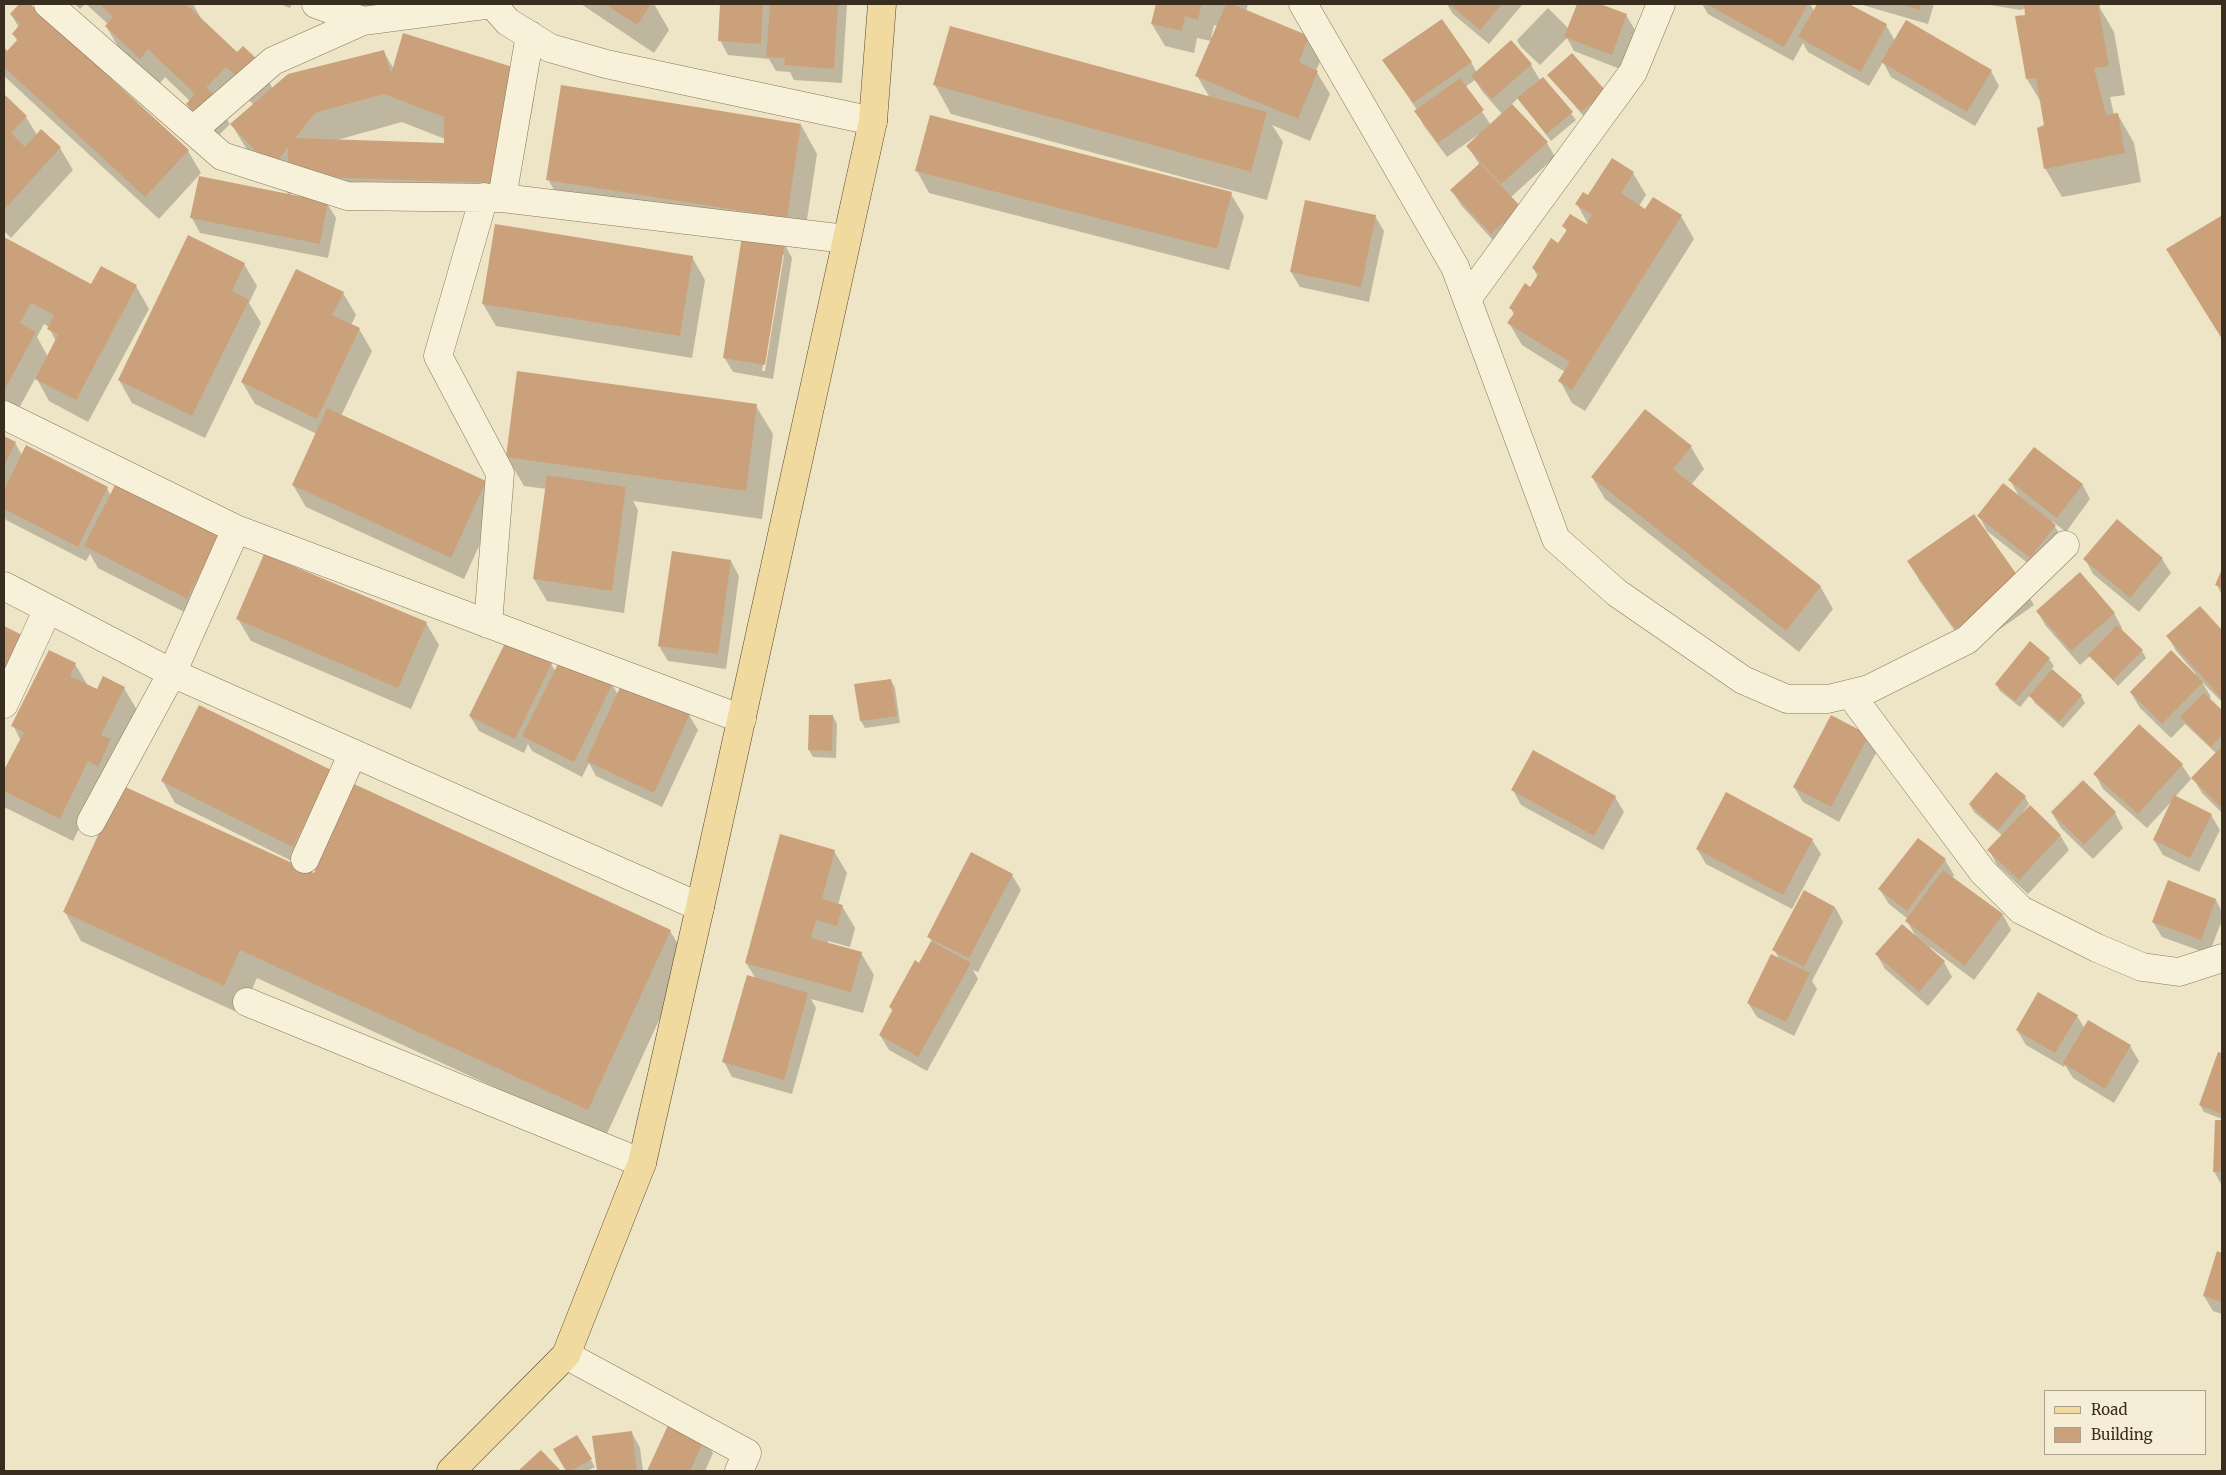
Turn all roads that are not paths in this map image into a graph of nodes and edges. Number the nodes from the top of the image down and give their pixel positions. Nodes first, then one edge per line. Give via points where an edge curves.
1 (48, 4) edge
2 (316, 4) edge
3 (492, 4) edge
4 (882, 4) edge
5 (1303, 4) edge
6 (1661, 4) edge
7 (363, 21) junction
8 (530, 35) junction
9 (873, 121) junction
10 (193, 130) junction
11 (493, 198) junction
12 (846, 239) junction
13 (1467, 299) junction
14 (4, 415) edge
15 (236, 529) junction
16 (2065, 544) dead end
17 (4, 586) edge
18 (48, 609) junction
19 (488, 624) junction
20 (172, 673) junction
21 (1850, 694) junction
22 (4, 704) edge
23 (742, 719) junction
24 (353, 753) junction
25 (91, 822) dead end
26 (306, 859) dead end
27 (700, 907) junction
28 (2222, 958) edge
29 (247, 1002) dead end
30 (642, 1163) junction
31 (566, 1355) junction
32 (451, 1471) edge
33 (739, 1471) edge

1 - 10 street
2 - 7 street
3 - 7 street
3 - 8 street via 508,22
4 - 9 main road
5 - 13 street via 1455,267
6 - 13 street via 1633,72
7 - 10 street via 273,61
8 - 9 street via 550,48 606,64
8 - 11 street
9 - 12 main road
10 - 11 street via 222,156 346,196
11 - 12 street
11 - 19 street via 438,356 500,473
12 - 23 main road
13 - 21 street via 1556,539 1617,593 1744,680 1787,699 1828,699
14 - 15 street
15 - 19 street
15 - 20 street
16 - 21 street via 1967,640 1869,689
17 - 18 street
18 - 20 street
18 - 22 street
19 - 23 street
20 - 24 street
20 - 25 street
21 - 28 street via 1983,872 2021,910 2142,967 2179,972
23 - 27 main road
24 - 26 street
24 - 27 street
27 - 30 main road
29 - 30 street
30 - 31 main road
31 - 32 main road
31 - 33 street via 747,1452

